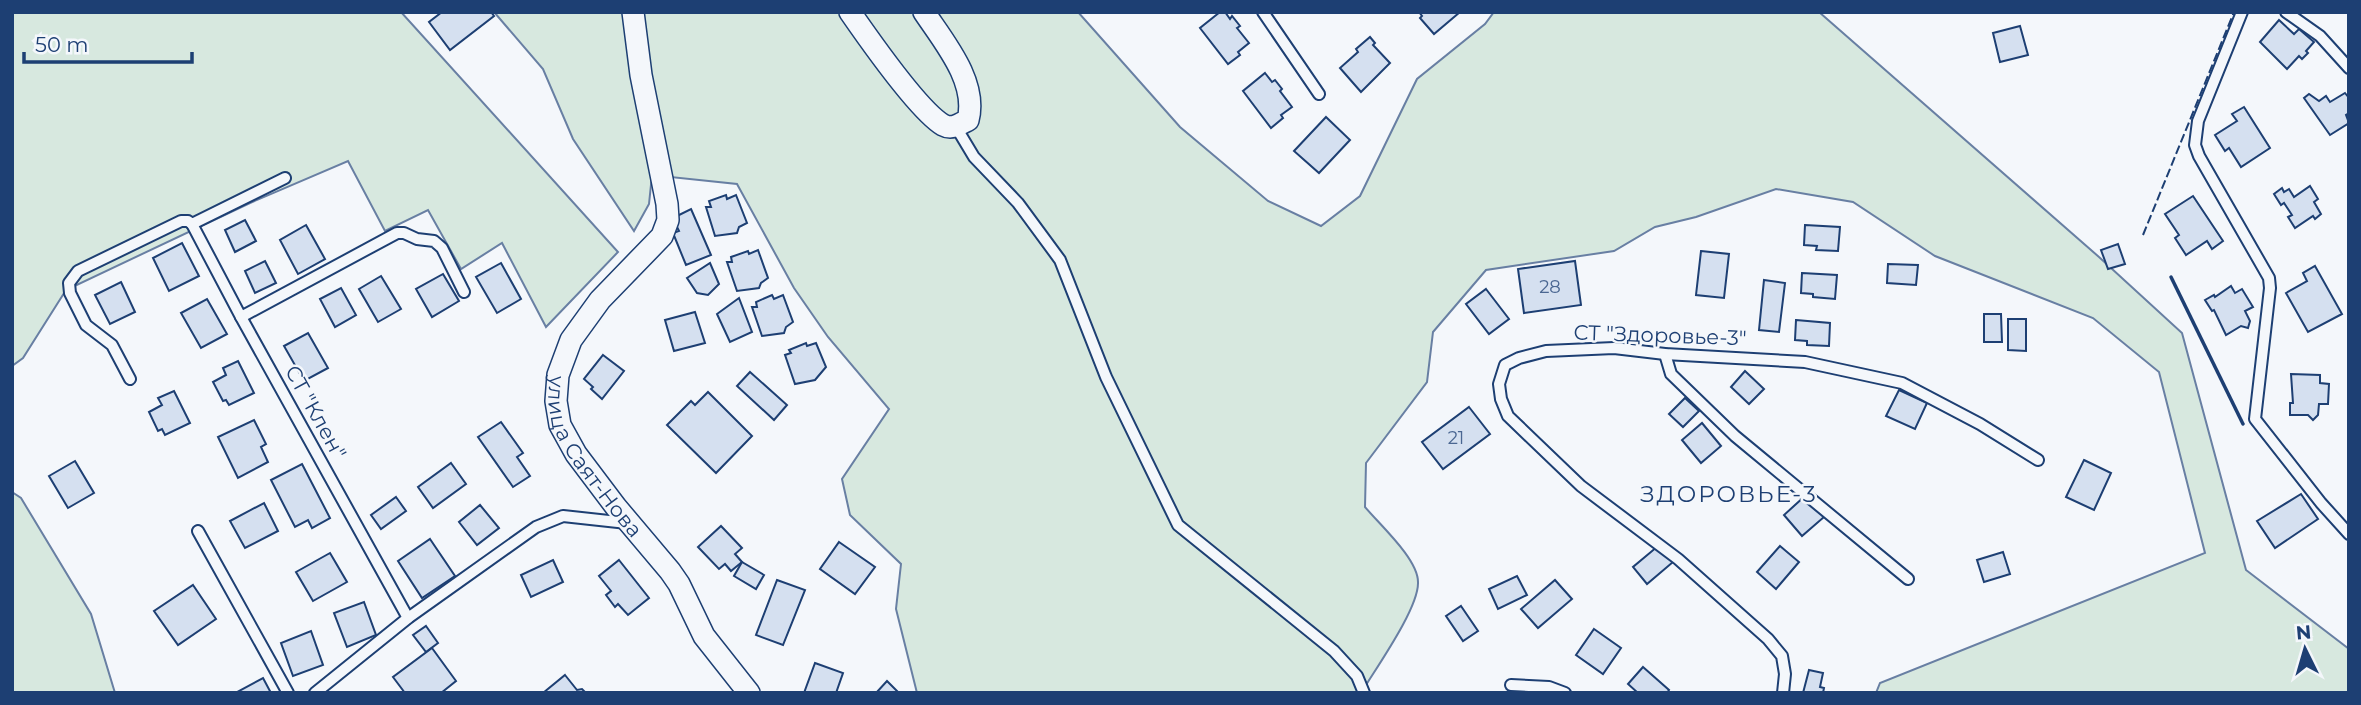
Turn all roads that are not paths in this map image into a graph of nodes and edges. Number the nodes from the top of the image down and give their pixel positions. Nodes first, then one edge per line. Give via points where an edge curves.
1 (633, 12) edge
2 (850, 12) edge
3 (924, 12) edge
4 (1263, 12) edge
5 (2242, 12) edge
6 (2286, 12) edge
7 (2349, 68) edge
8 (1319, 94) dead end
9 (956, 127) junction
10 (285, 178) dead end
11 (192, 224) junction
12 (464, 292) dead end
13 (241, 317) junction
14 (1664, 354) junction
15 (130, 379) dead end
16 (2038, 460) dead end
17 (630, 524) junction
18 (198, 531) dead end
19 (2349, 534) edge
20 (1908, 579) dead end
21 (408, 618) junction
22 (1511, 685) dead end
23 (288, 693) edge
24 (315, 693) edge
25 (749, 693) edge
26 (1364, 693) edge
27 (1565, 693) edge
28 (1783, 693) edge

1 - 17 street, улица Саят-Нова via 668,220 662,236 600,300 571,340 558,375 556,401 561,425 576,454
2 - 9 street via 913,96 944,126
3 - 9 street via 965,80 972,105 968,120
4 - 8 lane
5 - 19 lane via 2199,121 2195,145 2269,278 2255,419
6 - 7 lane via 2320,36
9 - 26 lane via 974,157 1018,203 1060,260 1106,377 1178,525 1334,651 1357,676
10 - 11 lane
11 - 13 lane, СТ "Клен"
11 - 15 lane via 181,221 78,271 69,283 86,325 112,345
12 - 13 lane via 442,248 434,241 397,233
13 - 21 lane, СТ "Клен"
14 - 16 lane, СТ "Здоровье-3" via 1805,362 1902,383
14 - 20 lane via 1671,374 1735,436
14 - 28 lane, СТ "Здоровье-3" via 1614,348 1546,351 1519,358 1505,365 1499,384 1501,399 1508,416 1581,486 1678,559 1768,639 1782,656
17 - 21 lane via 563,516 550,520
17 - 25 street, улица Саят-Нова via 670,570 704,636
18 - 23 lane
21 - 24 lane
22 - 27 lane via 1549,687

